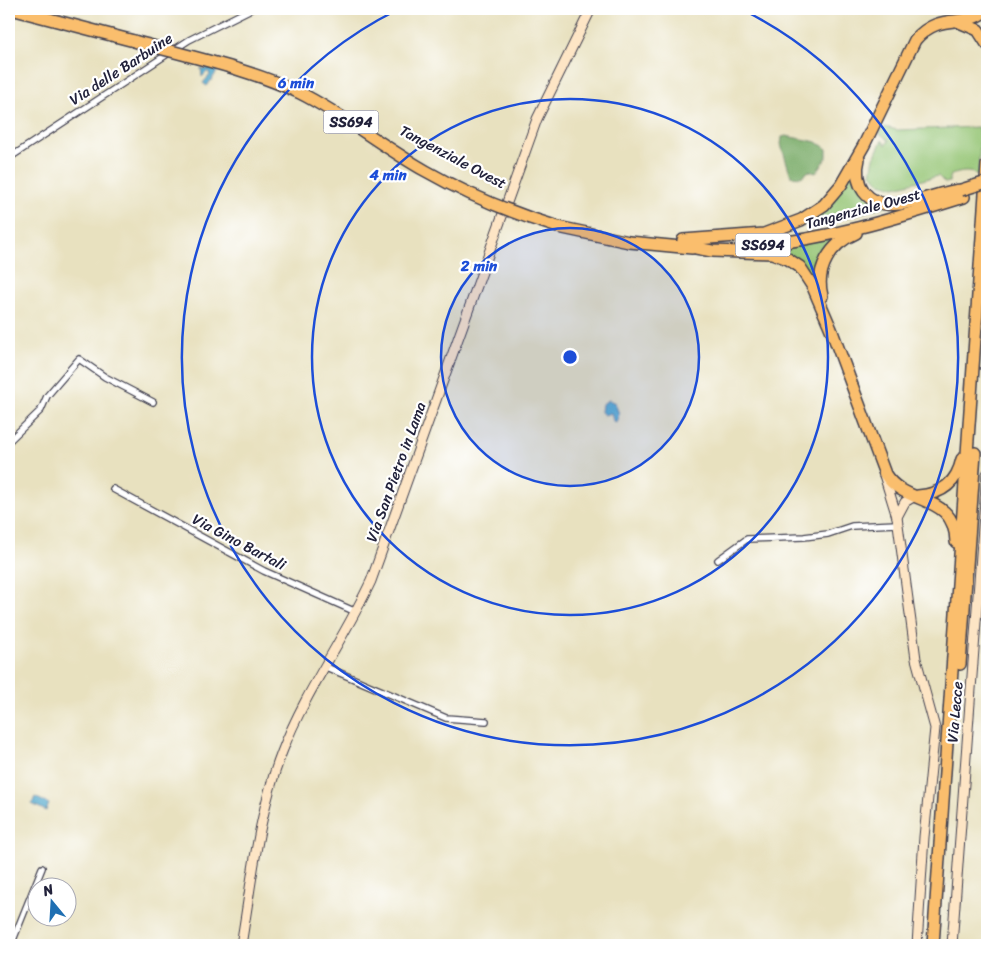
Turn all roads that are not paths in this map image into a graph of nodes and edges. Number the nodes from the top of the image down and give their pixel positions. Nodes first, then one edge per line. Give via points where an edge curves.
1 (12, 9) edge
2 (38, 9) edge
3 (251, 9) edge
4 (591, 9) edge
5 (987, 9) edge
6 (952, 21) junction
7 (135, 38) junction
8 (987, 44) edge
9 (864, 145) junction
10 (9, 158) edge
11 (987, 166) edge
12 (987, 182) edge
13 (987, 189) edge
14 (962, 193) junction
15 (921, 210) junction
16 (558, 223) junction
17 (682, 240) junction
18 (696, 248) junction
19 (987, 270) edge
20 (831, 329) junction
21 (972, 385) junction
22 (153, 402) dead end
23 (9, 441) edge
24 (880, 464) junction
25 (987, 474) edge
26 (987, 481) edge
27 (113, 489) dead end
28 (915, 496) junction
29 (897, 521) junction
30 (718, 560) dead end
31 (356, 612) junction
32 (955, 614) junction
33 (326, 667) junction
34 (486, 721) dead end
35 (42, 868) dead end
36 (10, 945) edge
37 (241, 945) edge
38 (917, 945) edge
39 (933, 945) edge
40 (941, 945) edge
41 (952, 945) edge

1 - 7 highway, Tangenziale Ovest / SS694
2 - 7 highway, Tangenziale Ovest / SS694
3 - 10 street, Via delle Barbuine via 189,40
4 - 31 main road, Via San Pietro in Lama via 537,119 384,547
5 - 6 highway via 976,17
6 - 8 highway via 978,30
6 - 9 highway via 930,26 914,40
7 - 16 highway, Tangenziale Ovest / SS694 via 233,62 290,81 462,182
9 - 14 highway via 858,164 858,181 867,196 875,201 899,204 951,190
9 - 17 highway via 834,194 801,220 758,235
11 - 21 highway
12 - 14 highway, Tangenziale Ovest / SS694, bridge
13 - 14 highway, Tangenziale Ovest / SS694
14 - 15 highway, Tangenziale Ovest / SS694
14 - 17 highway, Tangenziale Ovest / SS694 via 812,232 746,240
15 - 18 highway, Tangenziale Ovest / SS694 via 794,242
15 - 20 highway via 850,236 828,256 819,284
16 - 17 highway, Tangenziale Ovest / SS694
16 - 18 highway, Tangenziale Ovest / SS694 via 629,242
18 - 20 highway via 772,254 794,262 810,281
19 - 40 highway via 946,834
20 - 24 highway
21 - 28 highway via 963,457 955,478 942,490
21 - 32 highway
22 - 23 street via 79,359 47,396 41,410
24 - 28 highway via 890,483 901,492
24 - 29 main road
25 - 26 main road, Via Lecce
26 - 41 main road, Via Lecce
27 - 31 street, Via Gino Bartali via 264,571
28 - 29 main road via 905,502
28 - 32 highway via 944,510 955,530
29 - 30 street via 852,526 811,536 748,539
29 - 38 main road via 916,659 935,728
31 - 33 main road, Via San Pietro in Lama
32 - 39 highway
33 - 34 street via 446,718
33 - 37 main road, Via San Pietro in Lama via 292,729 272,779 256,849
35 - 36 street

